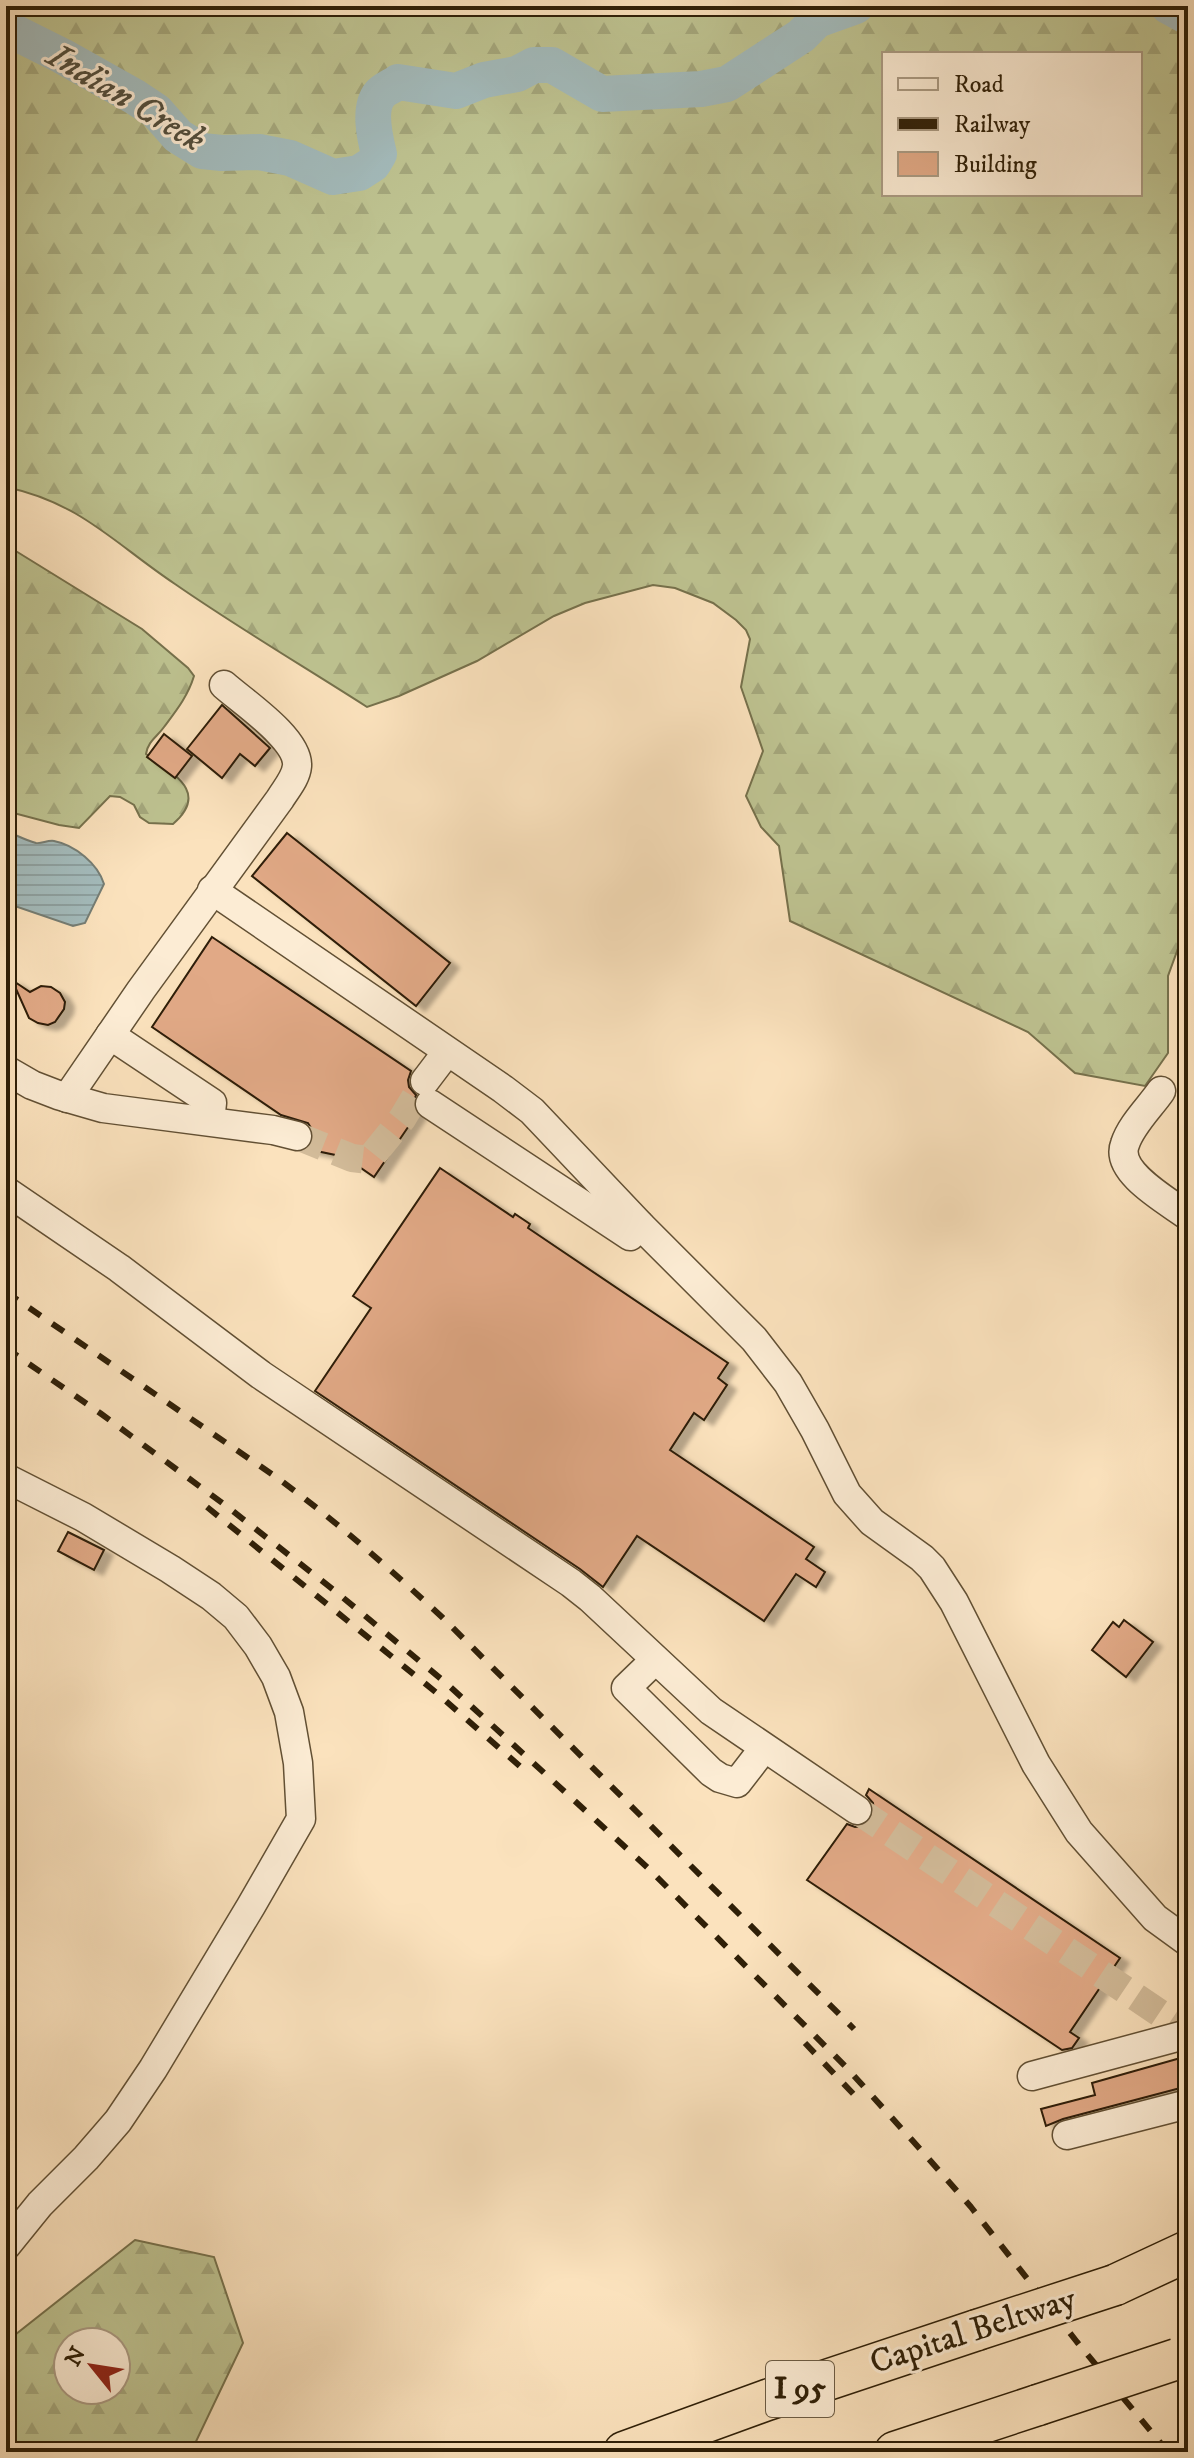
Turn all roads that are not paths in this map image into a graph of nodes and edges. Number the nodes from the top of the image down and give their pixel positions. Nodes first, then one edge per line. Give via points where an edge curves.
1 (224, 685) dead end
2 (212, 890) junction
3 (110, 1035) junction
4 (447, 1052) junction
5 (6, 1070) edge
6 (1161, 1091) dead end
7 (67, 1098) junction
8 (210, 1121) junction
9 (297, 1136) tunnel mouth
10 (6, 1191) edge
11 (1188, 1216) edge
12 (640, 1225) junction
13 (7, 1479) edge
14 (655, 1660) junction
15 (764, 1748) junction
16 (857, 1810) tunnel mouth
17 (1188, 1942) edge
18 (1188, 2034) edge
19 (1032, 2076) dead end
20 (1188, 2104) edge
21 (1067, 2135) dead end
22 (6, 2246) edge
23 (1188, 2251) edge
24 (1188, 2261) edge
25 (1115, 2285) junction
26 (1182, 2357) edge
27 (624, 2452) edge
28 (895, 2452) edge

1 - 2 lane via 283,735 297,755 297,769
2 - 3 lane
2 - 4 lane
3 - 7 lane
3 - 8 lane via 212,1103
4 - 12 lane via 532,1111
4 - 12 lane via 427,1093 630,1236
5 - 7 lane
6 - 11 lane via 1125,1143 1123,1156 1130,1172
7 - 8 lane via 103,1108
8 - 9 lane
10 - 14 lane via 261,1375 571,1583
12 - 17 lane via 754,1339 788,1383 859,1509 932,1568 1036,1764 1079,1832 1155,1918
13 - 22 lane via 170,1569 236,1617 276,1677 289,1712 301,1819 118,2121
14 - 15 lane via 711,1711
14 - 15 lane via 626,1688 711,1772 737,1783
15 - 16 lane
18 - 19 lane
20 - 21 lane
23 - 25 highway
24 - 25 highway, Capital Beltway / I 95
25 - 27 highway, Capital Beltway / I 95, bridge
26 - 28 highway, bridge

